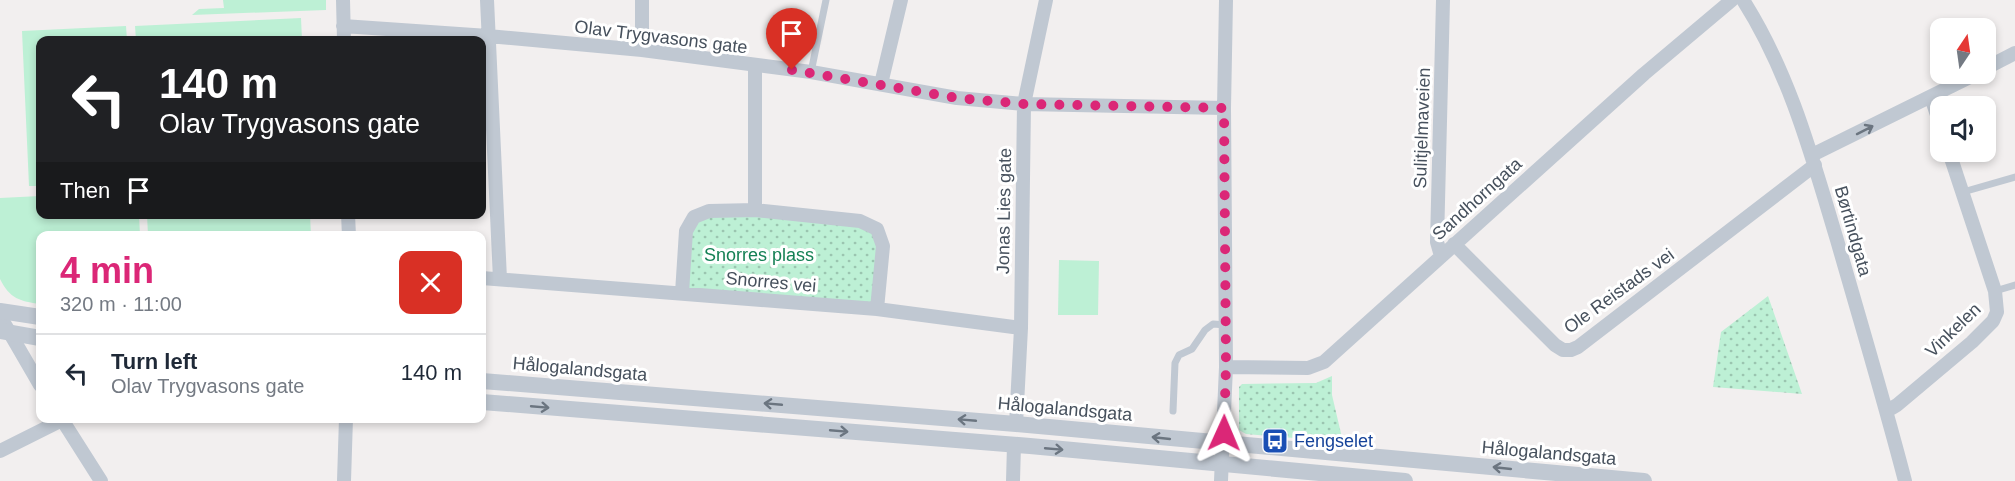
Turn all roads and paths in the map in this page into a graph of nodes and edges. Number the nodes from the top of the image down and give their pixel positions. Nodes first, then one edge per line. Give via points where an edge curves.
1 (343, 0) edge
2 (487, 0) edge
3 (642, 0) edge
4 (826, 0) edge
5 (901, 0) edge
6 (1046, 0) edge
7 (1226, 0) edge
8 (1443, 0) edge
9 (1732, 0) edge
10 (1743, 0) edge
11 (344, 33) edge
12 (488, 36) junction
13 (642, 50) junction
14 (2015, 53) edge
15 (1996, 63) edge
16 (755, 66) junction
17 (811, 72) junction
18 (881, 84) junction
19 (1956, 84) edge
20 (1933, 96) edge
21 (1930, 98) edge
22 (1024, 104) junction
23 (1224, 108) junction
24 (1814, 160) junction
25 (1952, 162) edge
26 (2015, 177) edge
27 (1963, 192) junction
28 (755, 210) junction
29 (1454, 244) junction
30 (1441, 256) junction
31 (486, 278) edge
32 (500, 279) junction
33 (2015, 285) edge
34 (1995, 291) junction
35 (682, 293) junction
36 (877, 309) junction
37 (0, 310) edge
38 (0, 316) edge
39 (36, 316) edge
40 (1226, 325) junction
41 (1021, 328) junction
42 (4, 332) edge
43 (36, 337) edge
44 (1226, 366) junction
45 (36, 379) edge
46 (486, 381) edge
47 (486, 402) edge
48 (1173, 411) dead end
49 (1887, 411) junction
50 (54, 423) edge
51 (64, 423) edge
52 (346, 423) edge
53 (1016, 424) junction
54 (1224, 443) junction
55 (1014, 445) junction
56 (0, 452) edge
57 (1221, 473) edge
58 (101, 481) edge
59 (344, 481) edge
60 (1013, 481) edge
61 (1406, 481) edge
62 (1644, 481) edge
63 (1905, 481) edge

1 - 11 street
2 - 12 street
3 - 13 street
4 - 17 lane
5 - 18 street
6 - 22 street, Jonas Lies gate
7 - 23 street
8 - 30 street, Sulitjelmaveien via 1437,242
9 - 29 street, Sandhorngata
10 - 24 street, Børtindgata via 1789,88
11 - 12 street, Olav Trygvasons gate
12 - 13 street, Olav Trygvasons gate
12 - 32 street
13 - 16 street, Olav Trygvasons gate
14 - 15 street
16 - 17 street, Olav Trygvasons gate
16 - 28 street
17 - 18 street, Olav Trygvasons gate
18 - 22 street, Olav Trygvasons gate via 957,98
19 - 20 street, Ole Reistads vei
24 -> 21 street, Ole Reistads vei
22 - 23 street, Olav Trygvasons gate
22 - 41 street, Jonas Lies gate
23 - 40 street
24 - 29 street, Ole Reistads vei via 1608,326 1571,350 1555,345
24 - 49 street, Børtindgata
25 - 27 street, Vinkelen
26 - 27 lane
27 - 34 street, Vinkelen
28 - 35 street via 709,211 694,218 686,231
28 - 36 street via 860,221 877,229 883,246
29 - 30 street, Sandhorngata
30 - 44 street, Sandhorngata via 1324,362 1308,368
31 - 32 street, Snorres vei
32 - 35 street, Snorres vei
33 - 34 lane
34 - 49 street, Vinkelen via 1994,321
35 - 36 street, Snorres vei
36 - 41 street, Snorres vei
37 - 39 street
38 - 42 street
40 - 44 street
40 - 48 lane via 1213,324 1174,363
41 - 53 street, Jonas Lies gate
42 - 43 street
42 - 45 street
44 - 54 street
53 -> 46 street, Hålogalandsgata
47 -> 55 street
49 - 63 street, Børtindgata
50 - 56 street
51 - 58 street
52 - 59 street
54 -> 53 street, Hålogalandsgata
54 - 57 street
62 -> 54 street, Hålogalandsgata
55 -> 57 street
55 - 60 street
57 - 61 street

